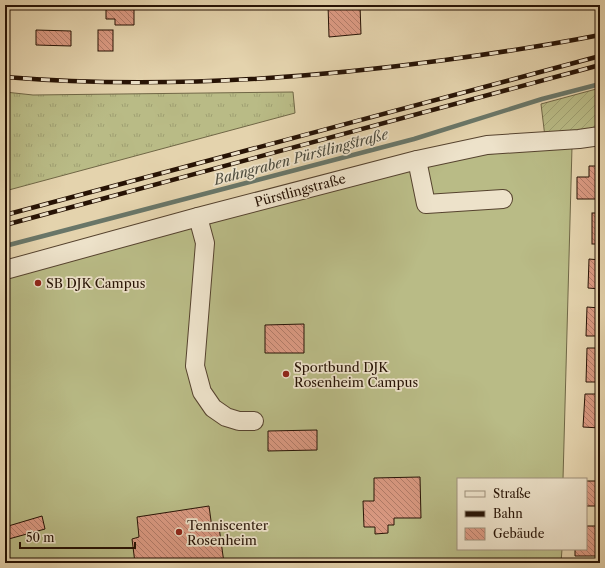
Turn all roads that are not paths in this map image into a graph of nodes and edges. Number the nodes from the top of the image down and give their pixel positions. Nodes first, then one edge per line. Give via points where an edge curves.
1 (600, 136) edge
2 (417, 160) junction
3 (503, 199) dead end
4 (198, 217) junction
5 (5, 270) edge
6 (254, 422) dead end

1 - 2 street, Pürstlingstraße via 579,140 487,145
2 - 3 street via 426,204
2 - 4 street, Pürstlingstraße
4 - 5 street, Pürstlingstraße
4 - 6 street via 204,243 195,366 200,386 213,408 226,417

